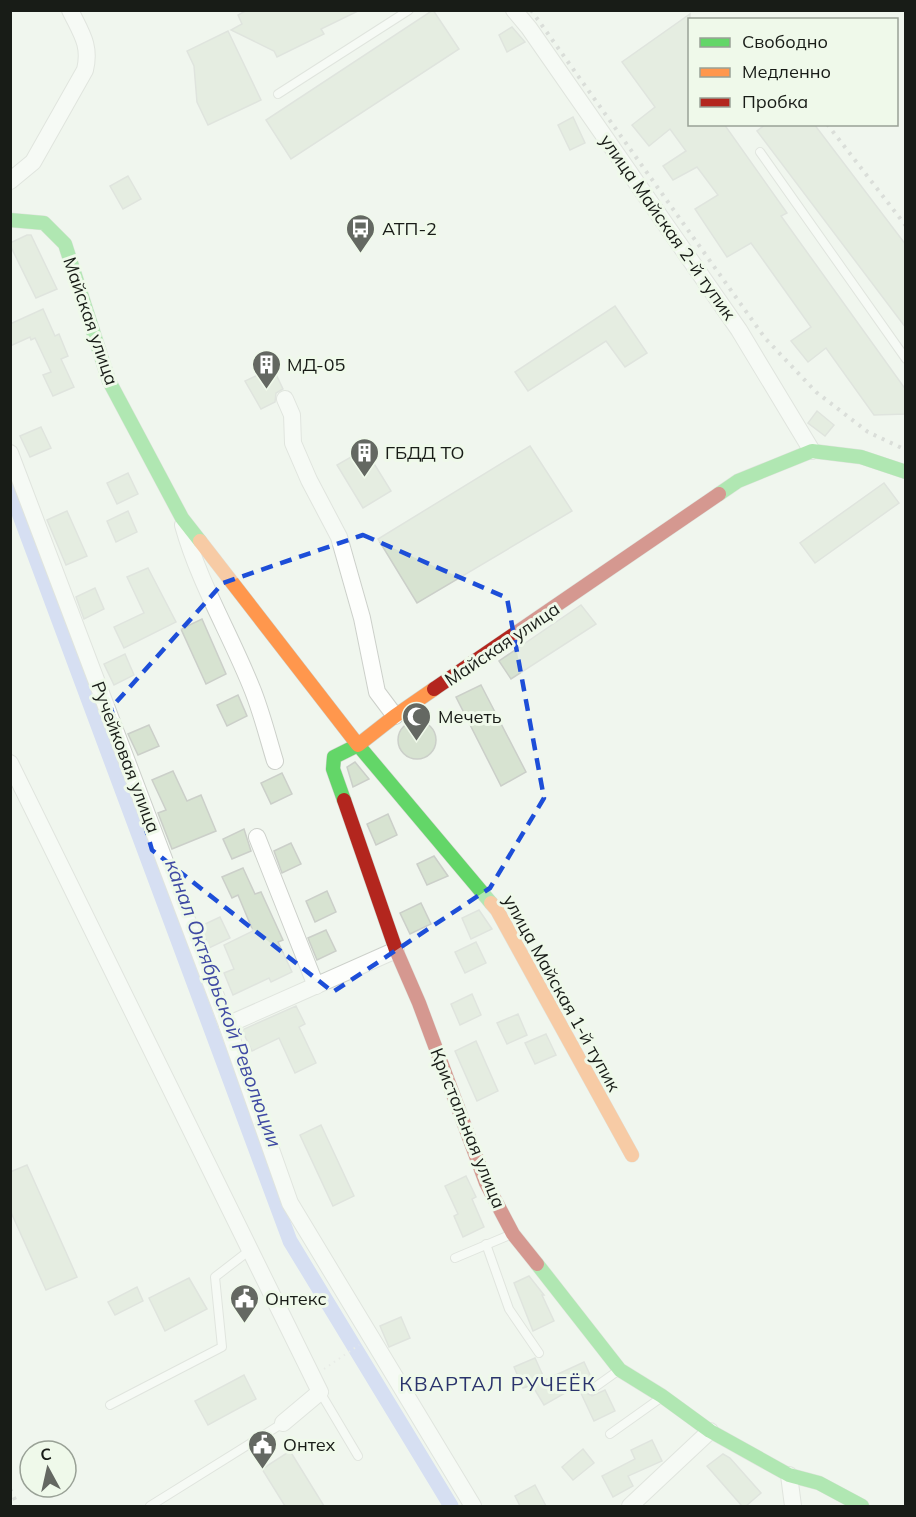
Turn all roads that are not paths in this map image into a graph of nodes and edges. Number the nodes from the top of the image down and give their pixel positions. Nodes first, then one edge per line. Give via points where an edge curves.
1 (70, 10) edge
2 (409, 10) edge
3 (514, 10) edge
4 (278, 94) dead end
5 (760, 152) dead end
6 (10, 182) edge
7 (10, 220) edge
8 (906, 359) edge
9 (285, 399) dead end
10 (812, 451) junction
11 (10, 453) edge
12 (906, 472) edge
13 (182, 518) junction
14 (395, 716) junction
15 (358, 745) junction
16 (275, 761) dead end
17 (10, 763) edge
18 (257, 837) dead end
19 (396, 950) junction
20 (316, 986) junction
21 (227, 1025) junction
22 (632, 1155) dead end
23 (513, 1234) junction
24 (486, 1244) junction
25 (250, 1250) junction
26 (455, 1258) dead end
27 (539, 1353) dead end
28 (620, 1370) junction
29 (316, 1384) junction
30 (591, 1390) dead end
31 (662, 1396) junction
32 (110, 1405) dead end
33 (283, 1423) joint
34 (710, 1431) junction
35 (610, 1434) dead end
36 (357, 1456) dead end
37 (789, 1475) junction
38 (150, 1506) edge
39 (473, 1506) edge
40 (630, 1506) edge
41 (793, 1506) edge
42 (862, 1506) edge

1 - 6 street via 85,42 85,70 33,162
2 - 4 lane
3 - 10 street, улица Майская 2-й тупик via 739,330
5 - 8 lane
7 - 13 street, Майская улица via 44,223 65,244 109,381
9 - 14 street via 292,415 293,443 339,537 362,618 377,692
10 - 12 street, Майская улица via 861,457
10 - 14 street, Майская улица via 738,481
11 - 21 street, Ручейковая улица
13 - 15 street, Майская улица
13 - 16 street, Майская улица via 194,559 253,691
14 - 15 street, Майская улица
15 - 19 street, Кристальная улица via 334,757 333,769
15 - 22 street, улица Майская 1-й тупик via 498,909
17 - 25 street
18 - 20 street
19 - 20 street
19 - 23 street, Кристальная улица via 420,1003 486,1183
20 - 21 street
21 - 39 street, Ручейковая улица via 290,1203
23 - 24 lane
23 - 28 street, Кристальная улица
24 - 26 lane
24 - 27 lane via 509,1309
25 - 29 street
25 - 32 lane via 215,1277 222,1347
28 - 30 lane
28 - 31 street, Кристальная улица
29 - 33 street
29 - 36 lane
31 - 34 street, Кристальная улица
31 - 35 lane
33 - 38 lane
34 - 37 street, Кристальная улица
34 - 40 street
37 - 41 street
37 - 42 street, Кристальная улица via 819,1483

